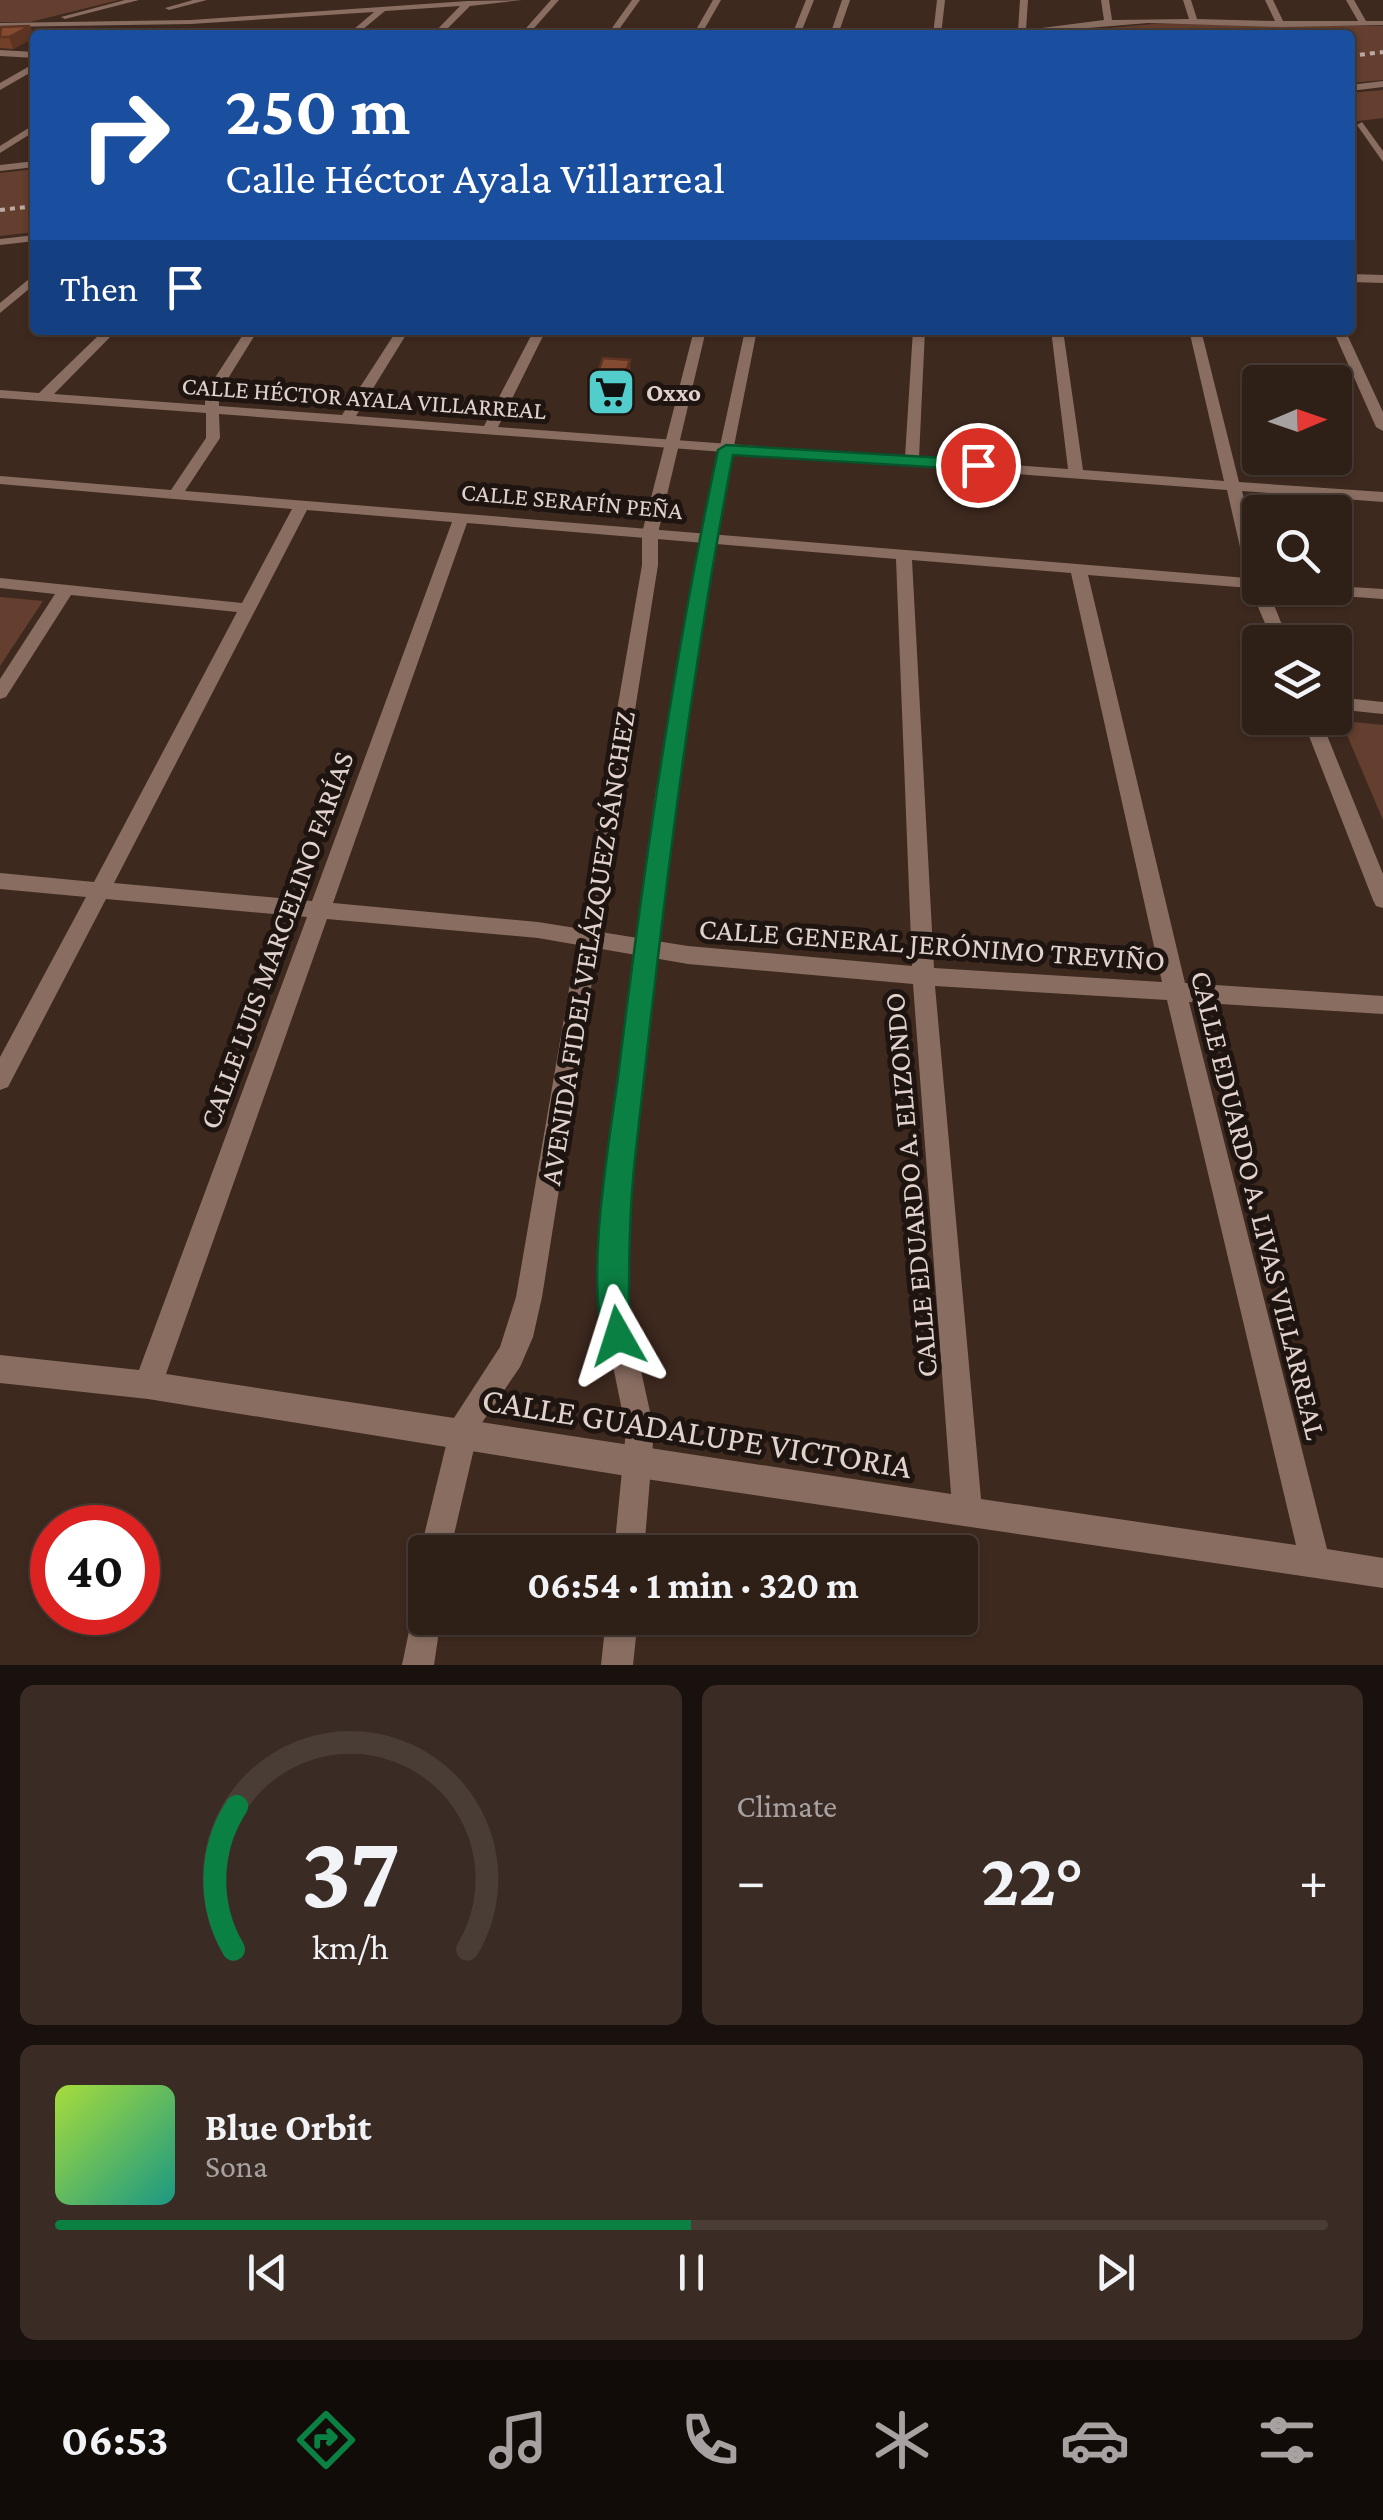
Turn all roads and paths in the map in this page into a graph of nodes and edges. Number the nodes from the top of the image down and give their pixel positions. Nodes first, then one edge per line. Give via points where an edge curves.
1 (134, 0) edge
2 (203, 0) edge
3 (518, 0) edge
4 (555, 0) edge
5 (636, 0) edge
6 (717, 0) edge
7 (810, 0) edge
8 (846, 0) edge
9 (942, 0) edge
10 (1024, 0) edge
11 (1105, 0) edge
12 (1187, 0) edge
13 (1269, 0) edge
14 (1350, 0) edge
15 (468, 4) junction
16 (169, 8) dead end
17 (383, 9) junction
18 (292, 15) junction
19 (191, 22) junction
20 (1194, 22) junction
21 (1383, 23) edge
22 (1109, 24) junction
23 (1281, 24) junction
24 (1364, 24) junction
25 (104, 25) junction
26 (278, 25) dead end
27 (26, 26) junction
28 (0, 29) edge
29 (96, 30) edge
30 (179, 30) edge
31 (358, 30) edge
32 (441, 30) edge
33 (528, 30) edge
34 (615, 30) edge
35 (700, 30) edge
36 (798, 30) edge
37 (836, 30) edge
38 (938, 30) edge
39 (1022, 30) edge
40 (1044, 30) edge
41 (0, 53) edge
42 (30, 55) edge
43 (30, 69) edge
44 (1383, 84) edge
45 (1, 85) edge
46 (1355, 87) edge
47 (1362, 125) edge
48 (30, 130) edge
49 (0, 150) edge
50 (1383, 158) edge
51 (30, 165) edge
52 (0, 168) edge
53 (30, 239) edge
54 (0, 242) edge
55 (1355, 278) edge
56 (1383, 279) edge
57 (30, 282) edge
58 (0, 309) edge
59 (105, 335) edge
60 (248, 335) edge
61 (399, 335) edge
62 (537, 335) edge
63 (699, 335) edge
64 (749, 335) edge
65 (919, 335) edge
66 (1058, 335) edge
67 (1196, 335) edge
68 (1341, 335) edge
69 (0, 394) edge
70 (44, 397) junction
71 (210, 409) junction
72 (346, 419) junction
73 (1383, 427) edge
74 (489, 430) junction
75 (670, 445) junction
76 (726, 450) junction
77 (912, 460) junction
78 (1076, 472) junction
79 (0, 480) edge
80 (1233, 486) junction
81 (175, 495) junction
82 (1383, 497) edge
83 (302, 505) junction
84 (462, 517) junction
85 (1242, 521) edge
86 (650, 533) junction
87 (710, 538) junction
88 (904, 553) junction
89 (1078, 568) junction
90 (0, 583) edge
91 (1242, 583) edge
92 (66, 590) junction
93 (1352, 592) edge
94 (1383, 594) edge
95 (246, 608) junction
96 (0, 692) edge
97 (1352, 705) edge
98 (1383, 708) edge
99 (1318, 735) edge
100 (0, 882) edge
101 (97, 892) junction
102 (1383, 900) edge
103 (319, 909) junction
104 (588, 939) junction
105 (647, 950) junction
106 (923, 976) junction
107 (1176, 992) junction
108 (1383, 1005) edge
109 (0, 1080) edge
110 (0, 1369) edge
111 (148, 1385) junction
112 (461, 1436) junction
113 (638, 1463) junction
114 (967, 1512) junction
115 (439, 1535) edge
116 (631, 1535) edge
117 (1315, 1562) junction
118 (1383, 1573) edge
119 (422, 1635) edge
120 (620, 1635) edge
121 (418, 1665) edge
122 (617, 1665) edge

1 - 27 street
2 - 16 street
3 - 15 street
4 - 33 street
5 - 34 street
6 - 35 street
7 - 36 street
8 - 37 street
9 - 38 street
10 - 39 street
11 - 22 street
12 - 20 street
13 - 23 street
14 - 24 street
15 - 17 street
15 - 32 street
17 - 18 street
17 - 31 street
18 - 19 street
18 - 26 street
19 - 25 street
19 - 30 street
20 - 22 street
20 - 23 street
21 - 24 street
22 - 40 street
23 - 24 street
25 - 27 street
25 - 29 street
27 - 28 street
41 - 42 street
43 - 45 street
44 - 46 street
47 - 50 street
48 - 49 street
51 - 52 street
53 - 54 street
55 - 56 street
57 - 58 street
59 - 70 street
60 - 71 street via 216,381
61 - 72 street
62 - 74 street
63 - 75 street, AVENIDA FIDEL VELÁZQUEZ SÁNCHEZ
64 - 76 street, AVENIDA FIDEL VELÁZQUEZ SÁNCHEZ
65 - 77 street
66 - 78 street
67 - 80 street
68 - 73 street
69 - 70 street, CALLE HÉCTOR AYALA VILLARREAL
70 - 71 street, CALLE HÉCTOR AYALA VILLARREAL
71 - 72 street, CALLE HÉCTOR AYALA VILLARREAL
71 - 81 street via 213,438
72 - 74 street, CALLE HÉCTOR AYALA VILLARREAL
74 - 75 street, CALLE HÉCTOR AYALA VILLARREAL
75 - 76 street, CALLE HÉCTOR AYALA VILLARREAL
75 - 86 street, AVENIDA FIDEL VELÁZQUEZ SÁNCHEZ
76 - 77 street, CALLE HÉCTOR AYALA VILLARREAL
76 - 87 street, AVENIDA FIDEL VELÁZQUEZ SÁNCHEZ
77 - 78 street, CALLE HÉCTOR AYALA VILLARREAL
78 - 80 street, CALLE HÉCTOR AYALA VILLARREAL
79 - 81 street, CALLE SERAFÍN PEÑA
80 - 82 street, CALLE HÉCTOR AYALA VILLARREAL
80 - 85 street
81 - 83 street, CALLE SERAFÍN PEÑA
83 - 84 street, CALLE SERAFÍN PEÑA
83 - 95 street
84 - 86 street, CALLE SERAFÍN PEÑA
84 - 103 street, CALLE LUIS MARCELINO FARÍAS
86 - 87 street, CALLE SERAFÍN PEÑA
86 - 104 street, AVENIDA FIDEL VELÁZQUEZ SÁNCHEZ
87 - 88 street, CALLE SERAFÍN PEÑA
87 - 105 street, AVENIDA FIDEL VELÁZQUEZ SÁNCHEZ via 664,802
88 - 89 street, CALLE SERAFÍN PEÑA
88 - 106 street, CALLE EDUARDO A. ELIZONDO
89 - 91 street, CALLE SERAFÍN PEÑA
89 - 107 street, CALLE EDUARDO A. LIVAS VILLARREAL
90 - 92 street
92 - 95 street
92 - 96 street
93 - 94 street
95 - 101 street
97 - 98 street
99 - 102 street
100 - 101 street, CALLE GENERAL JERÓNIMO TREVIÑO
101 - 103 street, CALLE GENERAL JERÓNIMO TREVIÑO
101 - 109 street
103 - 104 street, CALLE GENERAL JERÓNIMO TREVIÑO
103 - 111 street, CALLE LUIS MARCELINO FARÍAS
104 - 105 street, CALLE GENERAL JERÓNIMO TREVIÑO
104 - 112 street, AVENIDA FIDEL VELÁZQUEZ SÁNCHEZ via 519,1337
105 - 106 street, CALLE GENERAL JERÓNIMO TREVIÑO
105 - 113 street, AVENIDA FIDEL VELÁZQUEZ SÁNCHEZ via 613,1256 618,1336 640,1430
106 - 107 street, CALLE GENERAL JERÓNIMO TREVIÑO
106 - 114 street, CALLE EDUARDO A. ELIZONDO
107 - 108 street, CALLE GENERAL JERÓNIMO TREVIÑO
107 - 117 street, CALLE EDUARDO A. LIVAS VILLARREAL
110 - 111 street, CALLE GUADALUPE VICTORIA
111 - 112 street, CALLE GUADALUPE VICTORIA
112 - 113 street, CALLE GUADALUPE VICTORIA
112 - 115 street, AVENIDA FIDEL VELÁZQUEZ SÁNCHEZ
113 - 114 street, CALLE GUADALUPE VICTORIA
113 - 116 street, AVENIDA FIDEL VELÁZQUEZ SÁNCHEZ
114 - 117 street, CALLE GUADALUPE VICTORIA
117 - 118 street, CALLE GUADALUPE VICTORIA
119 - 121 street
120 - 122 street

